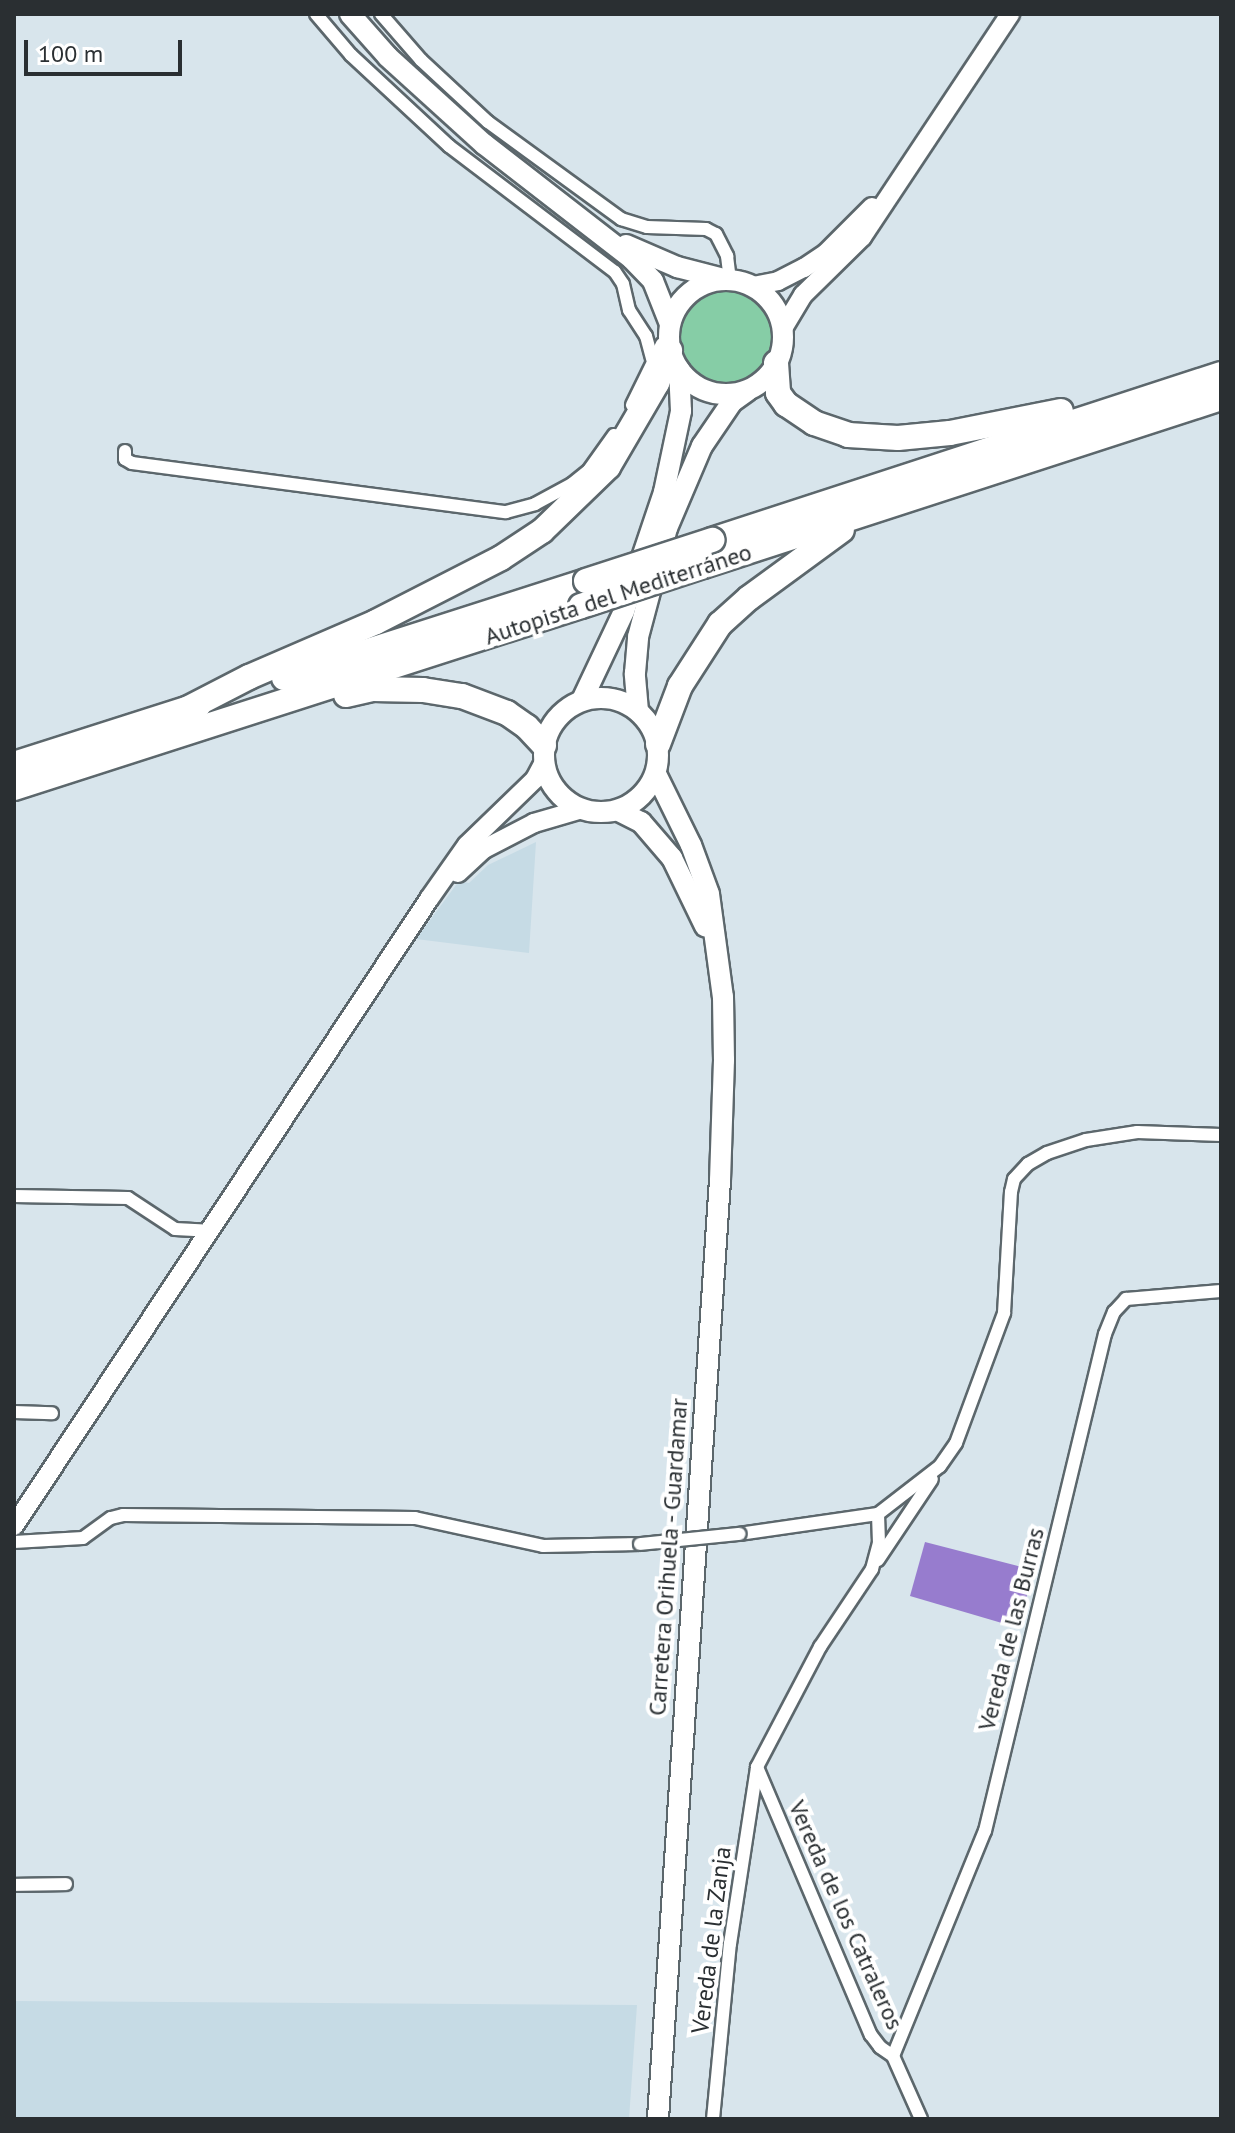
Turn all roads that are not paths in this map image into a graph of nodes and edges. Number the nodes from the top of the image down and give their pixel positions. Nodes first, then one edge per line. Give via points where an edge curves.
1 (316, 14) edge
2 (350, 14) edge
3 (381, 14) edge
4 (1010, 14) edge
5 (933, 130) junction
6 (592, 224) junction
7 (727, 279) junction
8 (753, 286) junction
9 (782, 330) junction
10 (644, 332) junction
11 (667, 346) junction
12 (776, 363) junction
13 (1221, 365) edge
14 (1221, 374) edge
15 (751, 388) junction
16 (1221, 398) edge
17 (125, 451) dead end
18 (859, 517) junction
19 (582, 700) junction
20 (185, 710) junction
21 (638, 711) junction
22 (658, 744) junction
23 (123, 753) junction
24 (544, 754) junction
25 (14, 764) edge
26 (656, 774) junction
27 (14, 788) edge
28 (579, 810) junction
29 (619, 811) junction
30 (429, 899) junction
31 (723, 997) junction
32 (1221, 1135) edge
33 (14, 1196) edge
34 (209, 1231) junction
35 (1221, 1291) edge
36 (14, 1412) edge
37 (52, 1413) dead end
38 (940, 1466) junction
39 (878, 1514) junction
40 (14, 1526) edge
41 (14, 1542) edge
42 (872, 1569) junction
43 (757, 1767) junction
44 (66, 1884) dead end
45 (14, 1885) edge
46 (893, 2056) junction
47 (658, 2119) edge
48 (713, 2119) edge
49 (921, 2119) edge

1 - 10 street via 351,55 449,146 615,272
2 - 6 main road via 388,57 484,144
3 - 7 street via 488,122 621,219 716,234 727,256
4 - 5 main road
5 - 8 main road via 874,205 826,253 778,281
5 - 9 main road via 862,237 803,295
6 - 7 main road via 637,251
6 - 11 main road via 653,281
7 - 8 main road
7 - 11 main road via 690,292 677,307
8 - 9 main road via 767,297
9 - 12 main road
10 - 11 street
10 - 11 street
11 - 15 main road via 697,385 719,393
11 - 17 street via 589,470 552,496 506,512 132,463 125,459
11 - 19 main road via 681,411 664,492 619,623
11 - 20 highway via 657,383 608,467 542,531 429,596
12 - 13 highway via 778,393 797,414 832,431 874,438 1016,422
12 - 15 main road
14 - 20 highway, Autopista del Mediterráneo, bridge
15 - 21 main road via 732,402 702,446 667,528 638,637
16 - 18 highway, Autopista del Mediterráneo
18 - 22 highway via 720,624 680,686
18 - 23 highway, Autopista del Mediterráneo, bridge
19 - 21 main road via 611,699
19 - 24 main road via 552,725
20 - 25 highway, Autopista del Mediterráneo
21 - 22 main road
22 - 26 main road
23 - 24 highway via 373,689 462,696 507,713 527,727
23 - 27 highway, Autopista del Mediterráneo
24 - 28 main road via 550,783
24 - 30 main road via 535,779 467,845
26 - 29 main road via 641,798
26 - 31 main road, Carretera Orihuela - Guardamar via 709,894
28 - 29 main road
28 - 30 main road via 534,823 484,849
29 - 31 main road, Carretera Orihuela - Guardamar via 657,838 685,880 710,941
30 - 34 main road
31 - 47 main road, Carretera Orihuela - Guardamar via 720,1180
32 - 38 street, Vereda de la Zanja via 1137,1132 1086,1140 1047,1153 1014,1179 1004,1313 956,1443
33 - 34 street via 128,1198 175,1229
34 - 40 main road
35 - 46 street, Vereda de las Burras via 1126,1299 1114,1312 985,1831
36 - 37 street
38 - 39 street
38 - 42 street, Vereda de la Zanja
39 - 41 street, bridge via 598,1547 543,1546 415,1518 170,1515 111,1518 97,1531 69,1541
39 - 42 street via 879,1543
42 - 43 street, Vereda de la Zanja via 820,1647
43 - 46 street, Vereda de los Catraleros via 871,2035
43 - 48 street, Vereda de la Zanja via 730,1944
44 - 45 street
46 - 49 street, Vereda de los Catraleros

